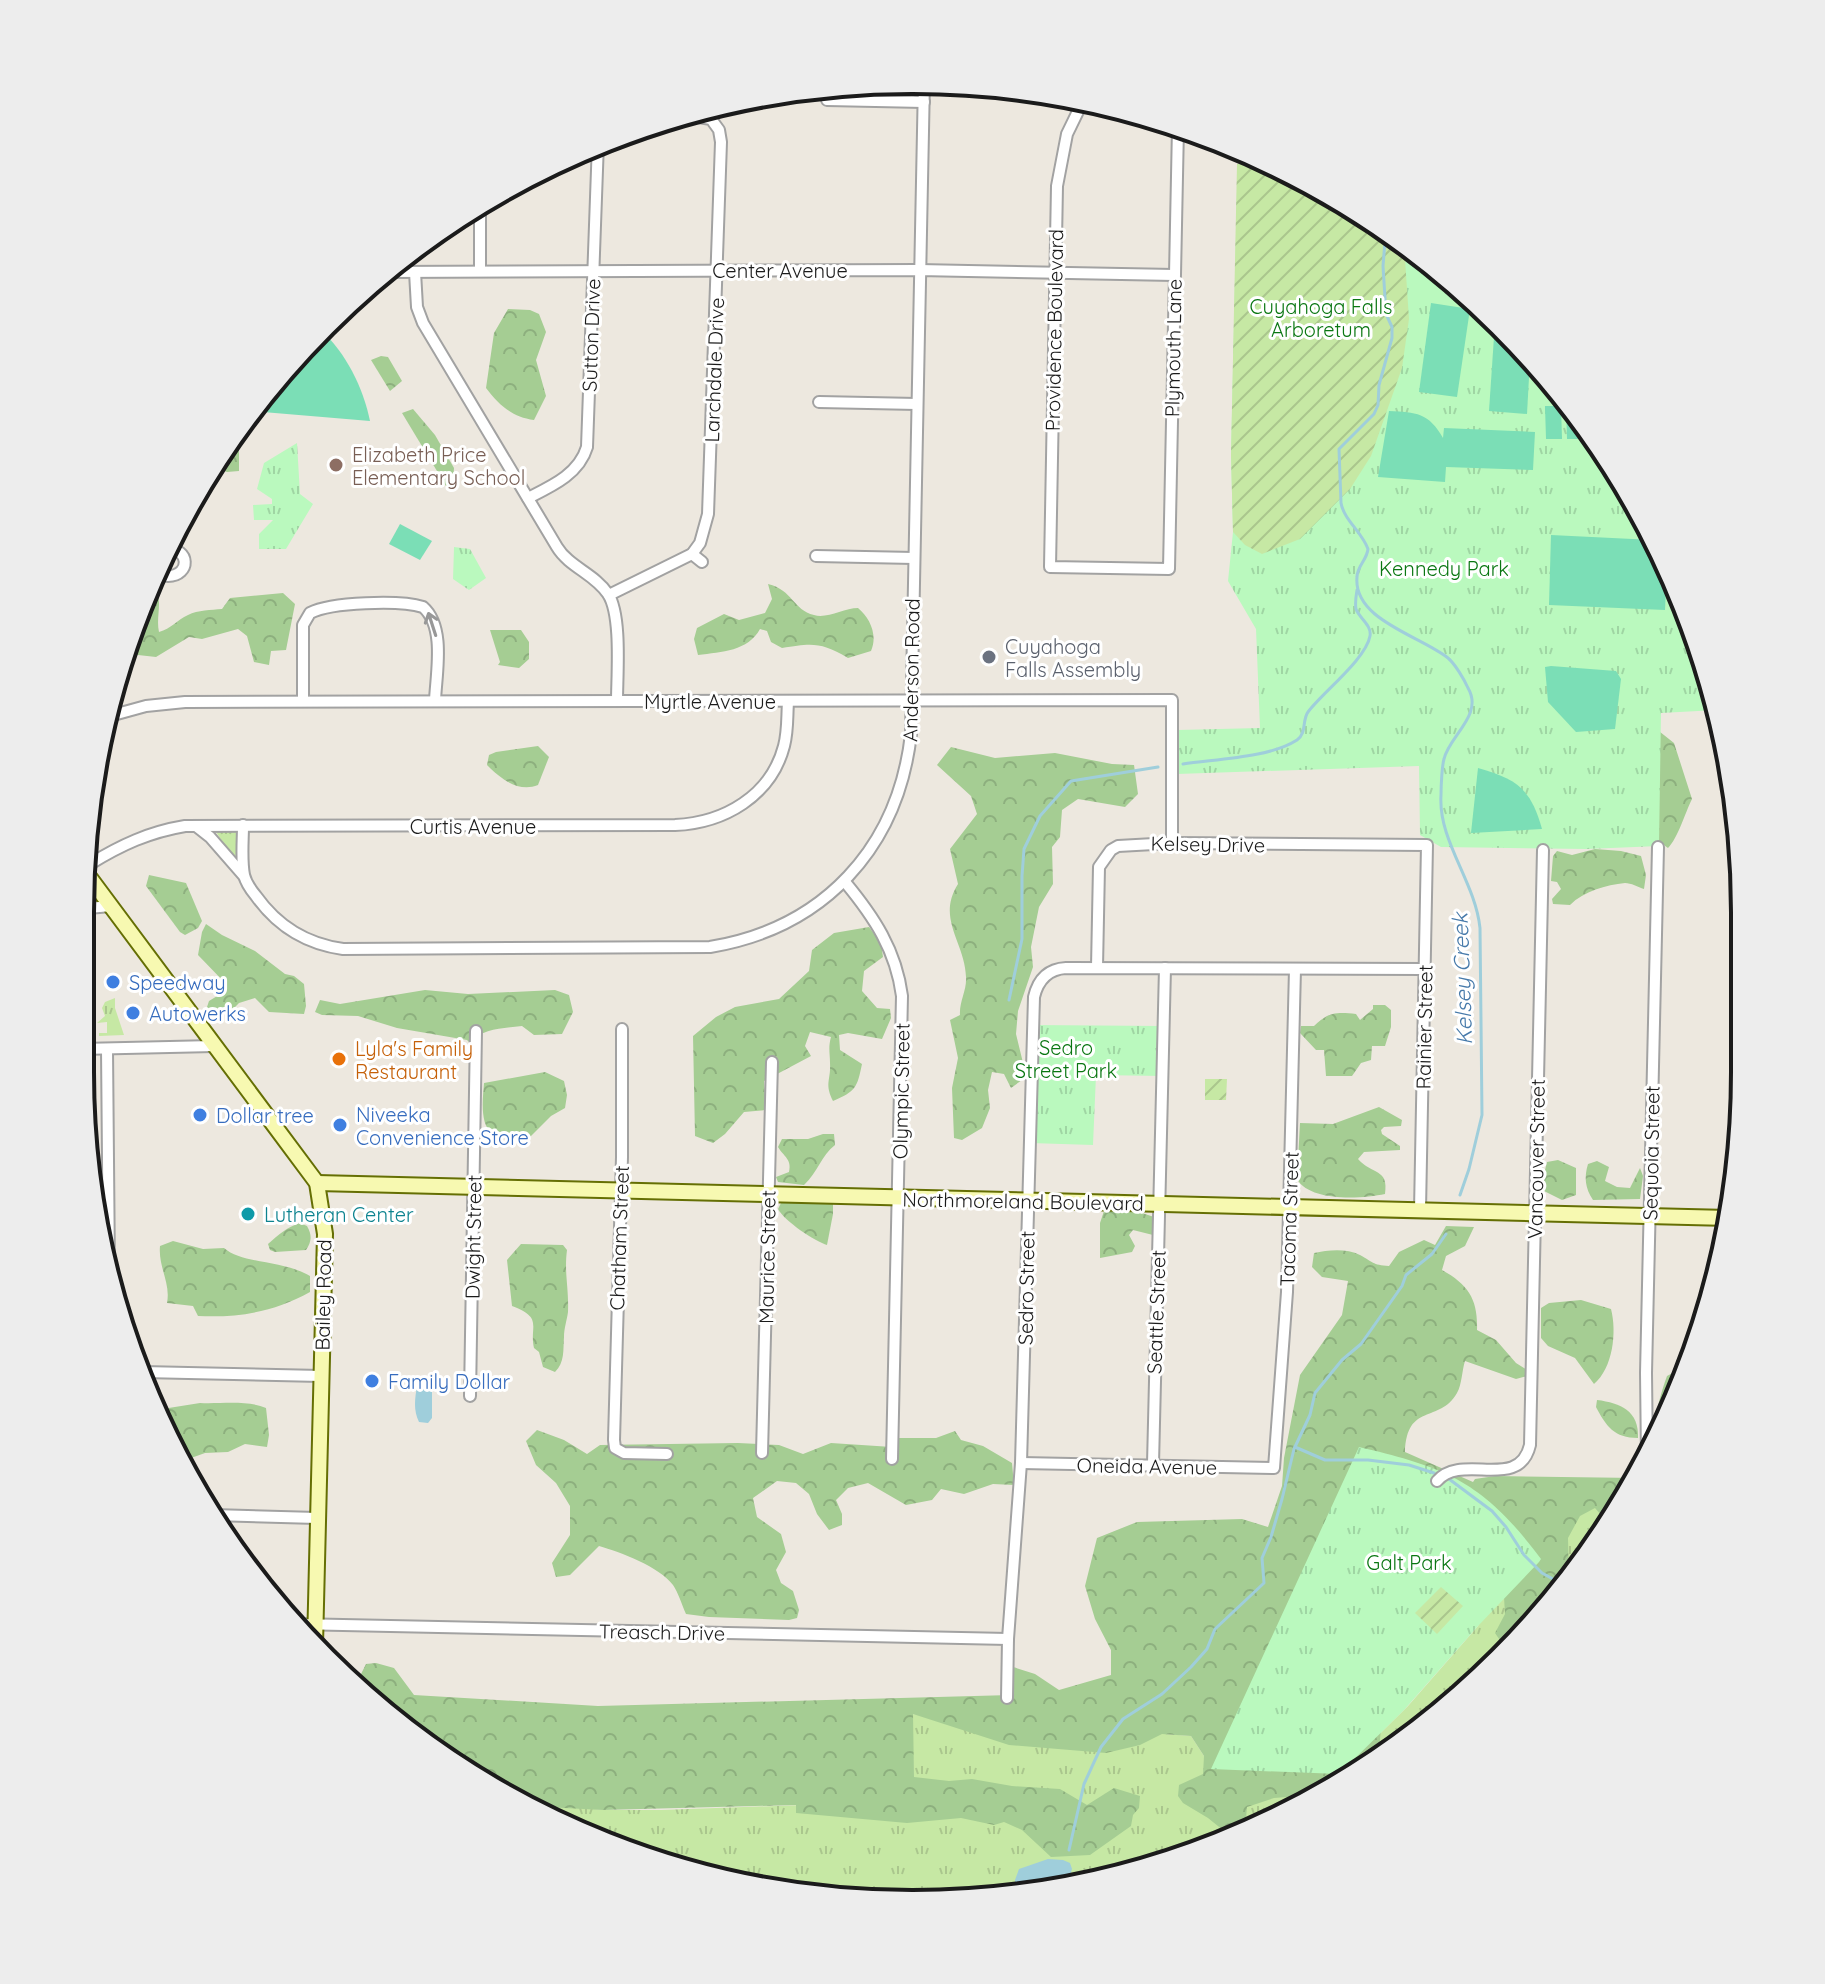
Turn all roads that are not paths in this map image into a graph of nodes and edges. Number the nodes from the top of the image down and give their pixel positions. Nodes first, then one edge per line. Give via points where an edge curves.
1 (924, 94) edge
2 (827, 100) dead end
3 (924, 102) junction
4 (1076, 111) edge
5 (713, 119) edge
6 (1178, 138) edge
7 (597, 157) edge
8 (480, 218) edge
9 (717, 270) junction
10 (919, 270) junction
11 (480, 271) junction
12 (403, 272) edge
13 (415, 272) junction
14 (593, 272) junction
15 (1055, 273) junction
16 (1174, 275) junction
17 (819, 402) dead end
18 (917, 404) junction
19 (528, 498) junction
20 (178, 551) edge
21 (692, 554) junction
22 (816, 556) dead end
23 (914, 558) junction
24 (702, 562) dead end
25 (1169, 569) joint
26 (167, 575) edge
27 (609, 595) junction
28 (303, 701) junction
29 (435, 701) junction
30 (617, 701) junction
31 (912, 701) junction
32 (788, 702) junction
33 (119, 714) edge
34 (243, 825) junction
35 (196, 826) junction
36 (1172, 843) junction
37 (1427, 845) joint
38 (1658, 847) dead end
39 (1543, 850) dead end
40 (96, 860) edge
41 (244, 876) junction
42 (845, 882) junction
43 (95, 885) edge
44 (111, 906) junction
45 (94, 907) edge
46 (1097, 967) junction
47 (1165, 968) junction
48 (1295, 969) junction
49 (1425, 969) junction
50 (622, 1029) dead end
51 (476, 1031) dead end
52 (214, 1046) junction
53 (94, 1049) edge
54 (107, 1049) junction
55 (772, 1062) dead end
56 (317, 1183) junction
57 (473, 1187) junction
58 (620, 1190) junction
59 (768, 1194) junction
60 (898, 1198) junction
61 (1028, 1201) junction
62 (1159, 1204) junction
63 (1290, 1207) junction
64 (1420, 1210) junction
65 (1535, 1213) junction
66 (1650, 1216) junction
67 (1717, 1218) edge
68 (109, 1223) edge
69 (151, 1372) edge
70 (321, 1376) junction
71 (470, 1396) dead end
72 (1647, 1433) edge
73 (762, 1453) dead end
74 (667, 1454) dead end
75 (892, 1459) dead end
76 (1021, 1463) junction
77 (1153, 1464) junction
78 (1274, 1468) joint
79 (1437, 1481) dead end
80 (225, 1515) edge
81 (317, 1518) junction
82 (309, 1624) edge
83 (316, 1624) junction
84 (316, 1631) edge
85 (1008, 1639) junction
86 (1007, 1698) dead end

1 - 3 street, Anderson Road
2 - 3 street
3 - 10 street, Anderson Road
4 - 15 street, Providence Boulevard via 1057,186
5 - 9 street, Larchdale Drive via 721,142
6 - 16 street, Plymouth Lane
7 - 14 street, Sutton Drive
8 - 11 street
9 - 10 street, Center Avenue
9 - 14 street, Center Avenue
9 - 21 street, Larchdale Drive via 711,499
10 - 15 street, Center Avenue
10 - 18 street, Anderson Road
11 - 13 street, Center Avenue
11 - 14 street, Center Avenue
12 - 13 street, Center Avenue
13 - 19 street via 423,323
14 - 19 street, Sutton Drive via 587,447 570,474
15 - 16 street, Center Avenue
15 - 25 street, Providence Boulevard via 1050,567
16 - 25 street, Plymouth Lane
17 - 18 street
18 - 23 street, Anderson Road
19 - 27 street via 561,554
20 - 26 street via 186,561 184,570
21 - 24 street
21 - 27 street
22 - 23 street
23 - 31 street, Anderson Road
27 - 30 street via 617,629
28 - 29 street, Myrtle Avenue
29 -> 28 street via 433,619 423,607 391,604 332,605 310,613 302,632
28 - 33 street, Myrtle Avenue via 166,703
29 - 30 street, Myrtle Avenue
30 - 32 street, Myrtle Avenue
31 - 32 street, Myrtle Avenue
31 - 36 street, Myrtle Avenue via 1172,700
31 - 42 street, Anderson Road via 909,754 897,799 880,836
32 - 34 street, Curtis Avenue via 784,747 770,776 743,804 704,822
34 - 35 street, Curtis Avenue
34 - 41 street
35 - 40 street, Curtis Avenue via 148,833
35 - 41 street, Anderson Road
36 - 37 street, Kelsey Drive
36 - 46 street, Kelsey Drive via 1126,844 1102,860
37 - 49 street, Rainier Street
38 - 66 street, Sequoia Street
39 - 65 street, Vancouver Street
41 - 42 street, Anderson Road via 285,928 343,949 710,947 783,925
42 - 60 street, Olympic Street via 877,923 900,981
43 - 44 street, Bailey Road
44 - 45 street
44 - 52 street, Bailey Road
46 - 47 street, Sedro Street
46 - 61 street, Sedro Street via 1051,971 1035,990
47 - 48 street, Sedro Street
47 - 62 street, Seattle Street
48 - 49 street, Sedro Street
48 - 63 street, Tacoma Street
49 - 64 street, Rainier Street
50 - 58 street, Chatham Street
51 - 57 street, Dwight Street
52 - 54 street
52 - 56 street, Bailey Road
53 - 54 street
54 - 68 street
55 - 59 street, Maurice Street
56 - 57 street, Northmoreland Boulevard
56 - 70 street, Bailey Road via 325,1234
57 - 58 street, Northmoreland Boulevard
57 - 71 street, Dwight Street
58 - 59 street, Northmoreland Boulevard
58 - 74 street, Chatham Street via 615,1448
59 - 60 street, Northmoreland Boulevard
59 - 73 street, Maurice Street
60 - 61 street, Northmoreland Boulevard
60 - 75 street, Olympic Street
61 - 62 street, Northmoreland Boulevard
61 - 76 street, Sedro Street
62 - 63 street, Northmoreland Boulevard
62 - 77 street, Seattle Street
63 - 64 street, Northmoreland Boulevard
63 - 78 street, Tacoma Street
64 - 65 street, Northmoreland Boulevard
65 - 66 street, Northmoreland Boulevard
65 - 79 street, Vancouver Street via 1530,1445 1525,1460 1504,1470 1449,1471
66 - 67 street, Northmoreland Boulevard
66 - 72 street, Sequoia Street
69 - 70 street
70 - 81 street, Bailey Road
76 - 77 street, Oneida Avenue
76 - 85 street, Sedro Street
77 - 78 street, Oneida Avenue
80 - 81 street
81 - 83 street, Bailey Road
82 - 83 street, Treasch Drive
83 - 84 street, Bailey Road
83 - 85 street, Treasch Drive
85 - 86 street, Sedro Street

